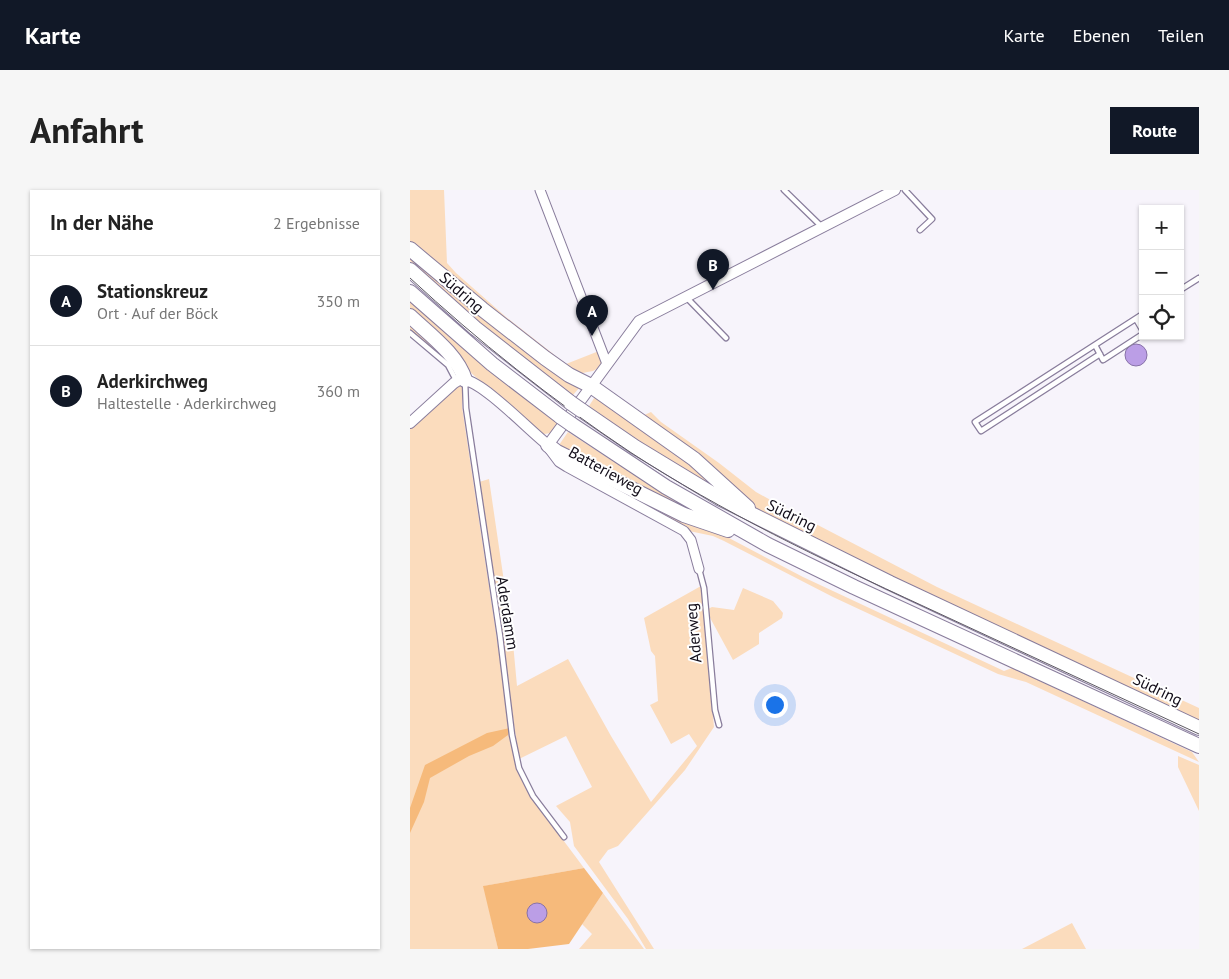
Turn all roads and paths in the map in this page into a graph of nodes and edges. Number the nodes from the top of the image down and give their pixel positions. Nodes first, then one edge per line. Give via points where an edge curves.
1 (540, 190) edge
2 (784, 190) edge
3 (895, 190) edge
4 (905, 190) edge
5 (823, 228) junction
6 (920, 230) dead end
7 (410, 249) edge
8 (410, 270) edge
9 (1199, 278) edge
10 (1184, 287) edge
11 (410, 292) edge
12 (686, 297) junction
13 (410, 316) edge
14 (1139, 317) edge
15 (1136, 319) junction
16 (1139, 325) edge
17 (410, 333) edge
18 (1139, 335) edge
19 (726, 338) dead end
20 (1095, 345) junction
21 (1100, 354) junction
22 (607, 364) junction
23 (461, 381) junction
24 (591, 386) junction
25 (410, 423) edge
26 (548, 445) junction
27 (761, 520) junction
28 (691, 540) joint
29 (768, 545) junction
30 (699, 569) joint
31 (719, 724) dead end
32 (1199, 728) edge
33 (1199, 746) edge
34 (564, 837) dead end

1 - 22 street
2 - 5 lane
3 - 5 street
4 - 6 lane via 932,219
5 - 12 street
7 - 24 main road via 545,358
8 - 27 main road, Südring via 482,333 576,406 675,472
9 - 10 lane
11 - 29 main road via 492,364 566,420 666,487
12 - 19 lane
12 - 22 street via 639,322
13 - 23 main road via 454,359 463,372
14 - 15 lane
15 - 16 lane
15 - 20 lane
17 - 23 lane, Batterieweg
18 - 21 lane via 1103,360
20 - 21 lane
20 - 21 lane via 975,422 981,431
22 - 24 street
23 - 25 street
23 - 26 street, Batterieweg via 484,390
23 - 34 lane, Aderdamm via 519,768 533,796
24 - 26 street
24 - 27 main road via 694,459
26 - 28 street, Batterieweg via 552,455 563,465 677,526
26 - 29 main road via 684,515
27 - 32 main road, Südring
28 - 30 street, Aderweg
29 - 33 main road
30 - 31 lane, Aderweg via 704,588

